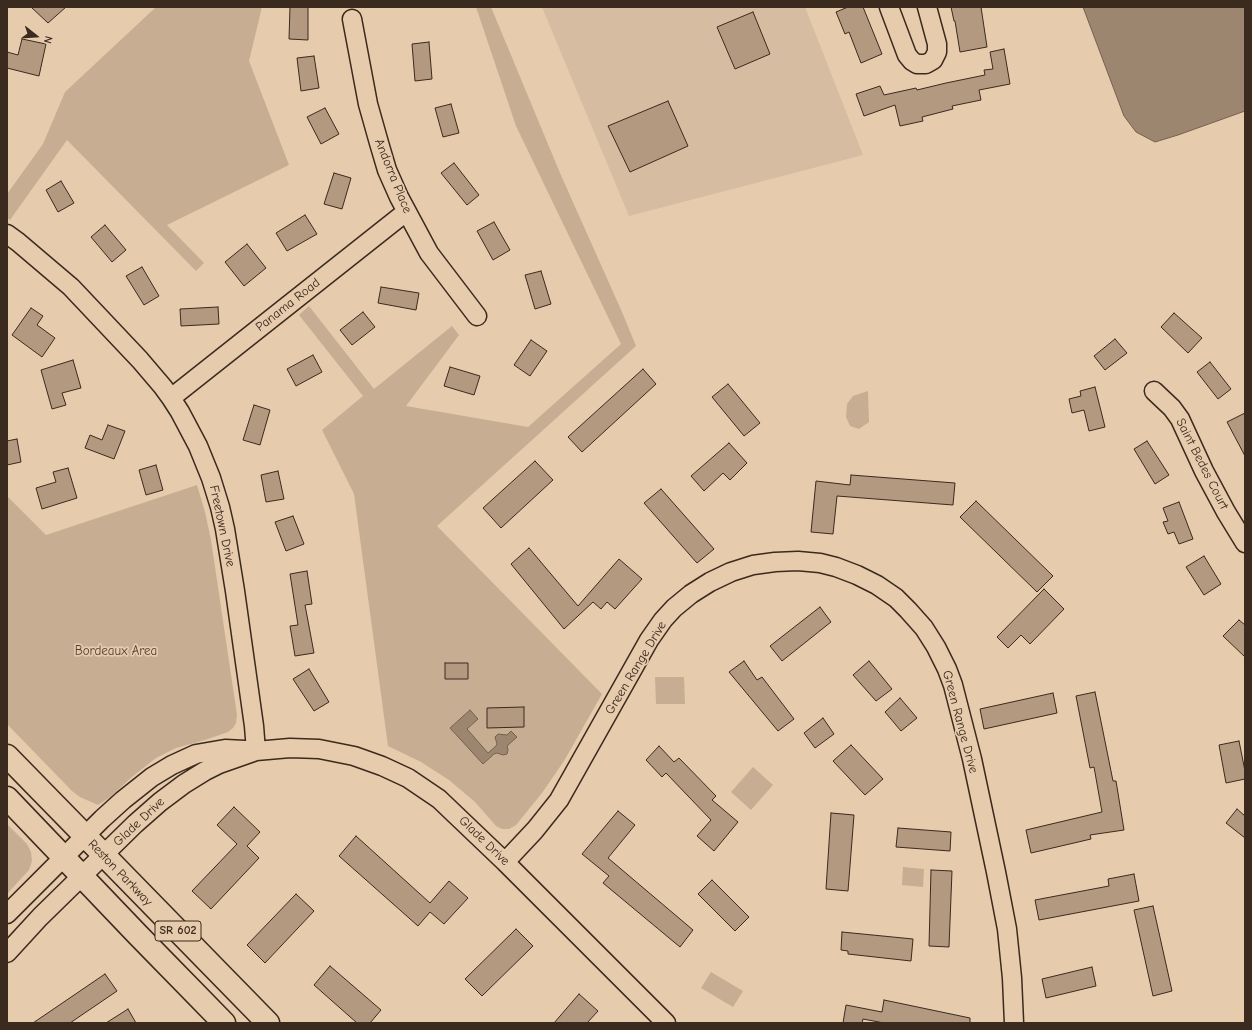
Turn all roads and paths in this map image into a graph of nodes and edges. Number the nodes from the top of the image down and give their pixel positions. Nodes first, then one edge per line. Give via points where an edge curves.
1 (888, 7) edge
2 (927, 7) edge
3 (352, 18) dead end
4 (406, 212) junction
5 (7, 234) edge
6 (477, 316) dead end
7 (1154, 391) dead end
8 (171, 398) junction
9 (1245, 543) edge
10 (256, 751) junction
11 (7, 756) edge
12 (7, 798) edge
13 (84, 836) junction
14 (103, 855) junction
15 (64, 857) junction
16 (505, 862) junction
17 (82, 876) junction
18 (7, 914) edge
19 (7, 953) edge
20 (224, 1023) edge
21 (268, 1023) edge
22 (666, 1023) edge
23 (1014, 1023) edge

1 - 2 street via 907,55 917,64 926,64 933,60 936,52 937,44
3 - 4 street, Andorra Place via 378,144
4 - 6 street, Andorra Place via 429,253
4 - 8 street, Panama Road
5 - 8 street, Freetown Drive via 70,287 140,360
7 - 9 street, Saint Bedes Court via 1180,419 1204,471
8 - 10 street, Freetown Drive via 198,446 220,507 235,591
10 - 13 street, Glade Drive via 216,750 176,762 138,787
10 - 14 street, Glade Drive via 219,764 172,792
10 - 16 street, Glade Drive via 290,748 331,751 365,759 394,771 440,799
11 - 13 main road, Reston Parkway / SR 602
12 - 15 main road, SR 602
13 - 14 main road, Reston Parkway / SR 602
13 - 15 street, Glade Drive
14 - 17 street, Glade Drive
14 - 21 main road, Reston Parkway / SR 602
15 - 17 main road, SR 602
15 - 18 street, Glade Drive
16 - 22 street, Glade Drive
16 - 23 street, Green Range Drive via 560,800 649,640 674,608 710,582 753,565 798,561 836,567 877,585 896,598 924,628 947,669 972,760 1007,929
17 - 19 street, Glade Drive
17 - 20 main road, SR 602

